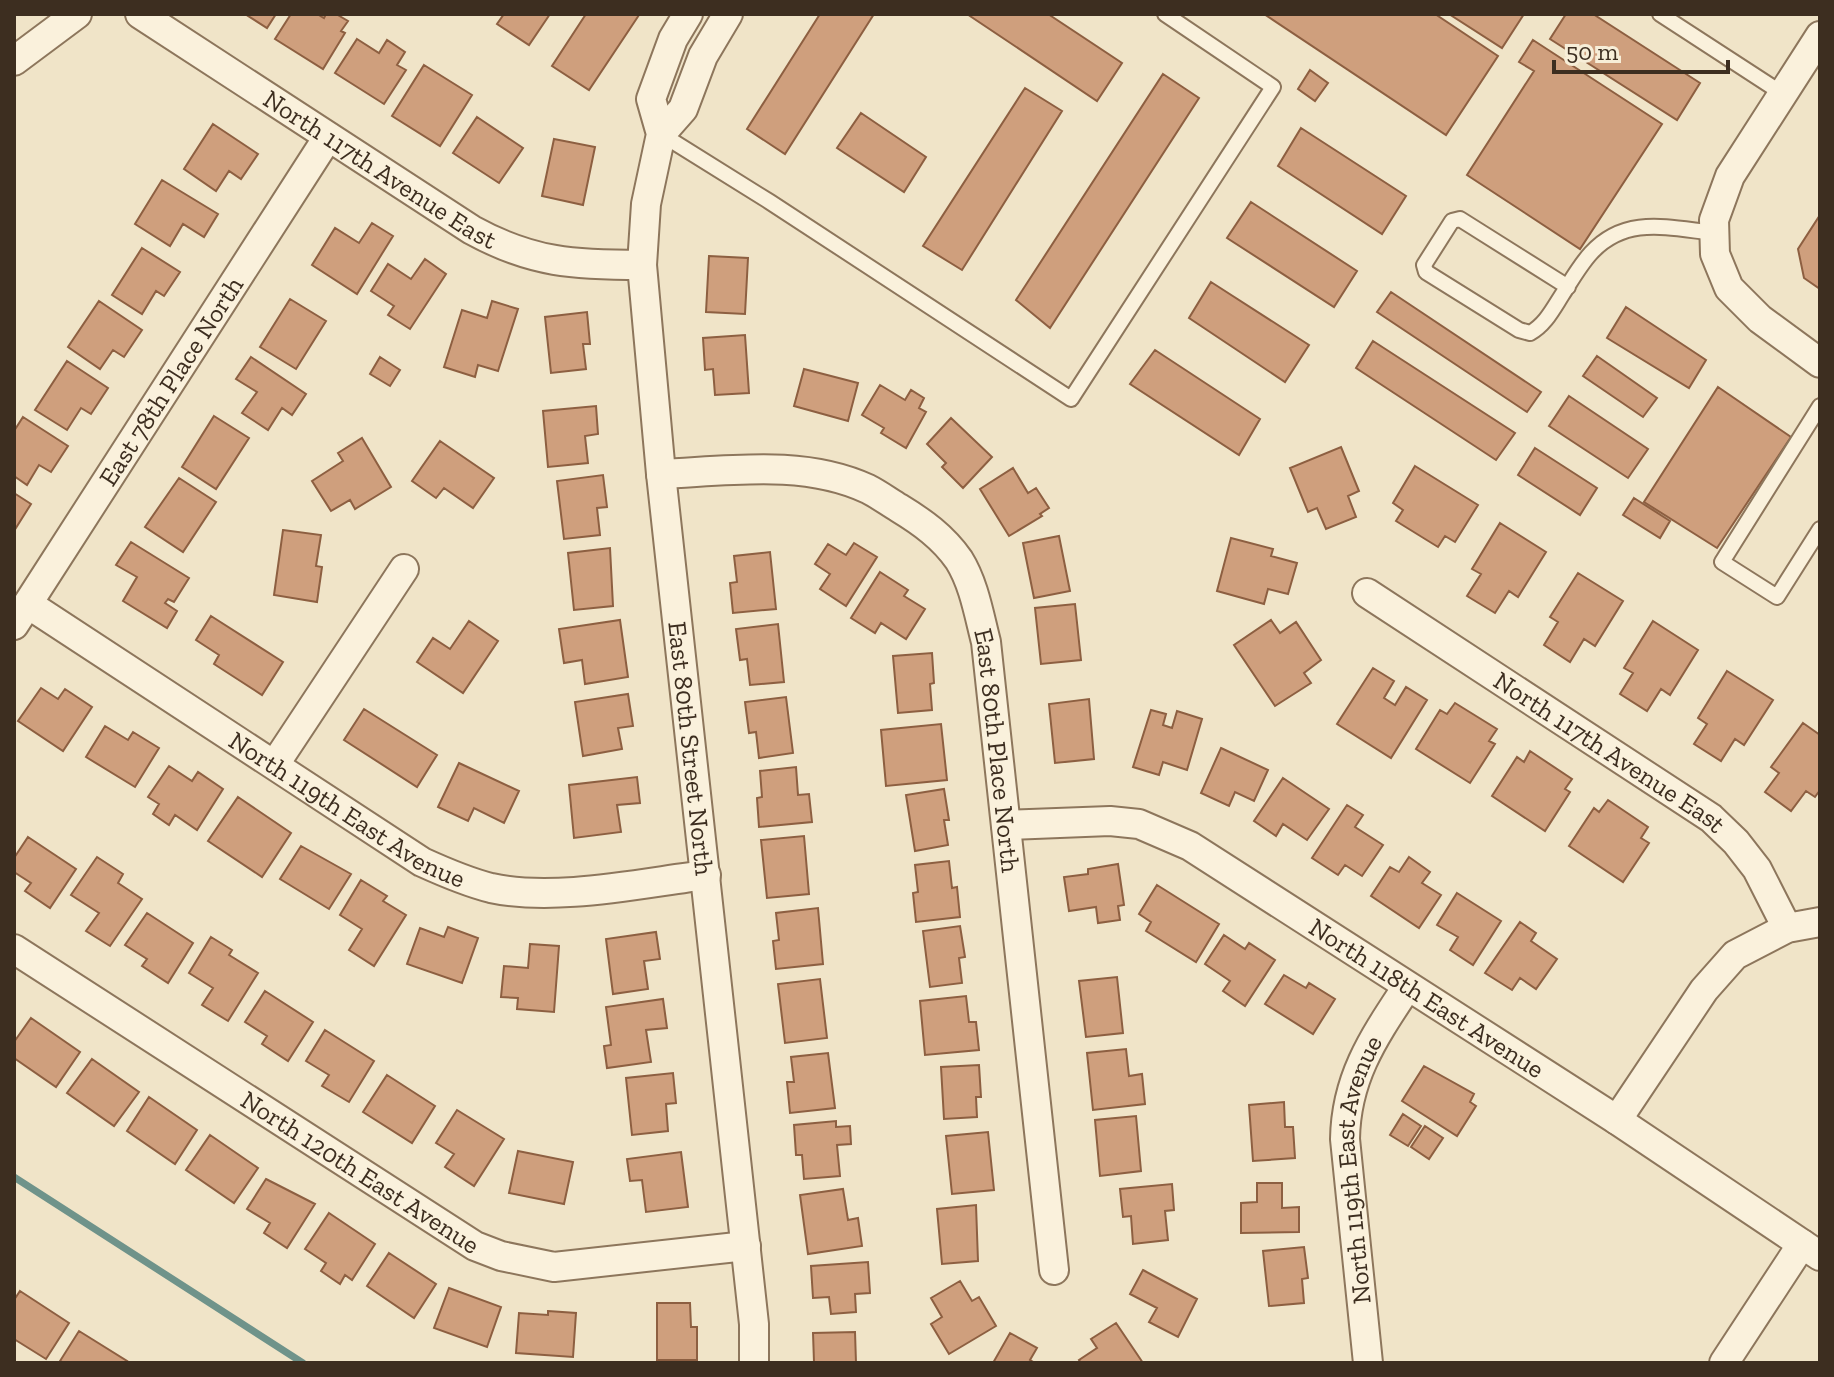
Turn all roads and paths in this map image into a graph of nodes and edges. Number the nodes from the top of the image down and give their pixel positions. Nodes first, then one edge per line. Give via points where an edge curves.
1 (77, 14) edge
2 (140, 14) edge
3 (688, 14) edge
4 (728, 14) edge
5 (1165, 14) edge
6 (1660, 14) edge
7 (1820, 36) edge
8 (14, 61) edge
9 (1783, 94) junction
10 (661, 134) junction
11 (328, 137) junction
12 (1715, 243) junction
13 (642, 265) junction
14 (1568, 287) junction
15 (1820, 363) edge
16 (1820, 406) edge
17 (661, 474) junction
18 (1820, 529) edge
19 (404, 569) dead end
20 (1367, 593) dead end
21 (21, 615) edge
22 (275, 764) junction
23 (1006, 825) junction
24 (706, 875) junction
25 (1820, 922) edge
26 (1787, 928) junction
27 (14, 949) edge
28 (1407, 987) junction
29 (1617, 1120) junction
30 (746, 1246) junction
31 (1811, 1250) edge
32 (1054, 1270) dead end
33 (754, 1363) edge
34 (1368, 1363) edge
35 (1724, 1363) edge

1 - 8 street
2 - 11 street, North 117th Avenue East
3 - 10 street, East 80th Street North via 651,99
4 - 10 street, East 80th Street North via 703,56 683,109
5 - 10 lane via 1273,87 1071,399
6 - 9 lane
7 - 9 street
9 - 12 street via 1730,176 1714,220
10 - 13 street, East 80th Street North via 646,204
11 - 13 street, North 117th Avenue East via 502,246 558,262
11 - 21 street, East 78th Place North
12 - 14 lane via 1655,226 1630,227 1590,254
12 - 15 street via 1729,288 1760,319
13 - 17 street, East 80th Street North
14 - 14 lane via 1540,328 1530,333 1426,272 1424,265 1452,221 1460,219
16 - 18 lane via 1722,562 1777,597
17 - 23 street, East 80th Place North via 815,472 868,489 942,538 960,562 986,642
17 - 24 street, East 80th Street North
19 - 22 street
20 - 26 street, North 117th Avenue East via 1711,818 1757,869
21 - 22 street, North 119th East Avenue
22 - 24 street, North 119th East Avenue via 422,862 490,888 548,893
23 - 28 street, North 118th East Avenue via 1110,821 1165,834 1216,861
23 - 32 street, East 80th Place North
24 - 30 street, East 80th Street North
25 - 26 street
26 - 29 street via 1735,955 1722,969
27 - 30 street, North 120th East Avenue via 475,1246 554,1267
28 - 29 street, North 118th East Avenue
28 - 34 street, North 119th East Avenue via 1360,1062 1346,1115
29 - 31 street, North 118th East Avenue
30 - 33 street, East 80th Street North
31 - 35 street

